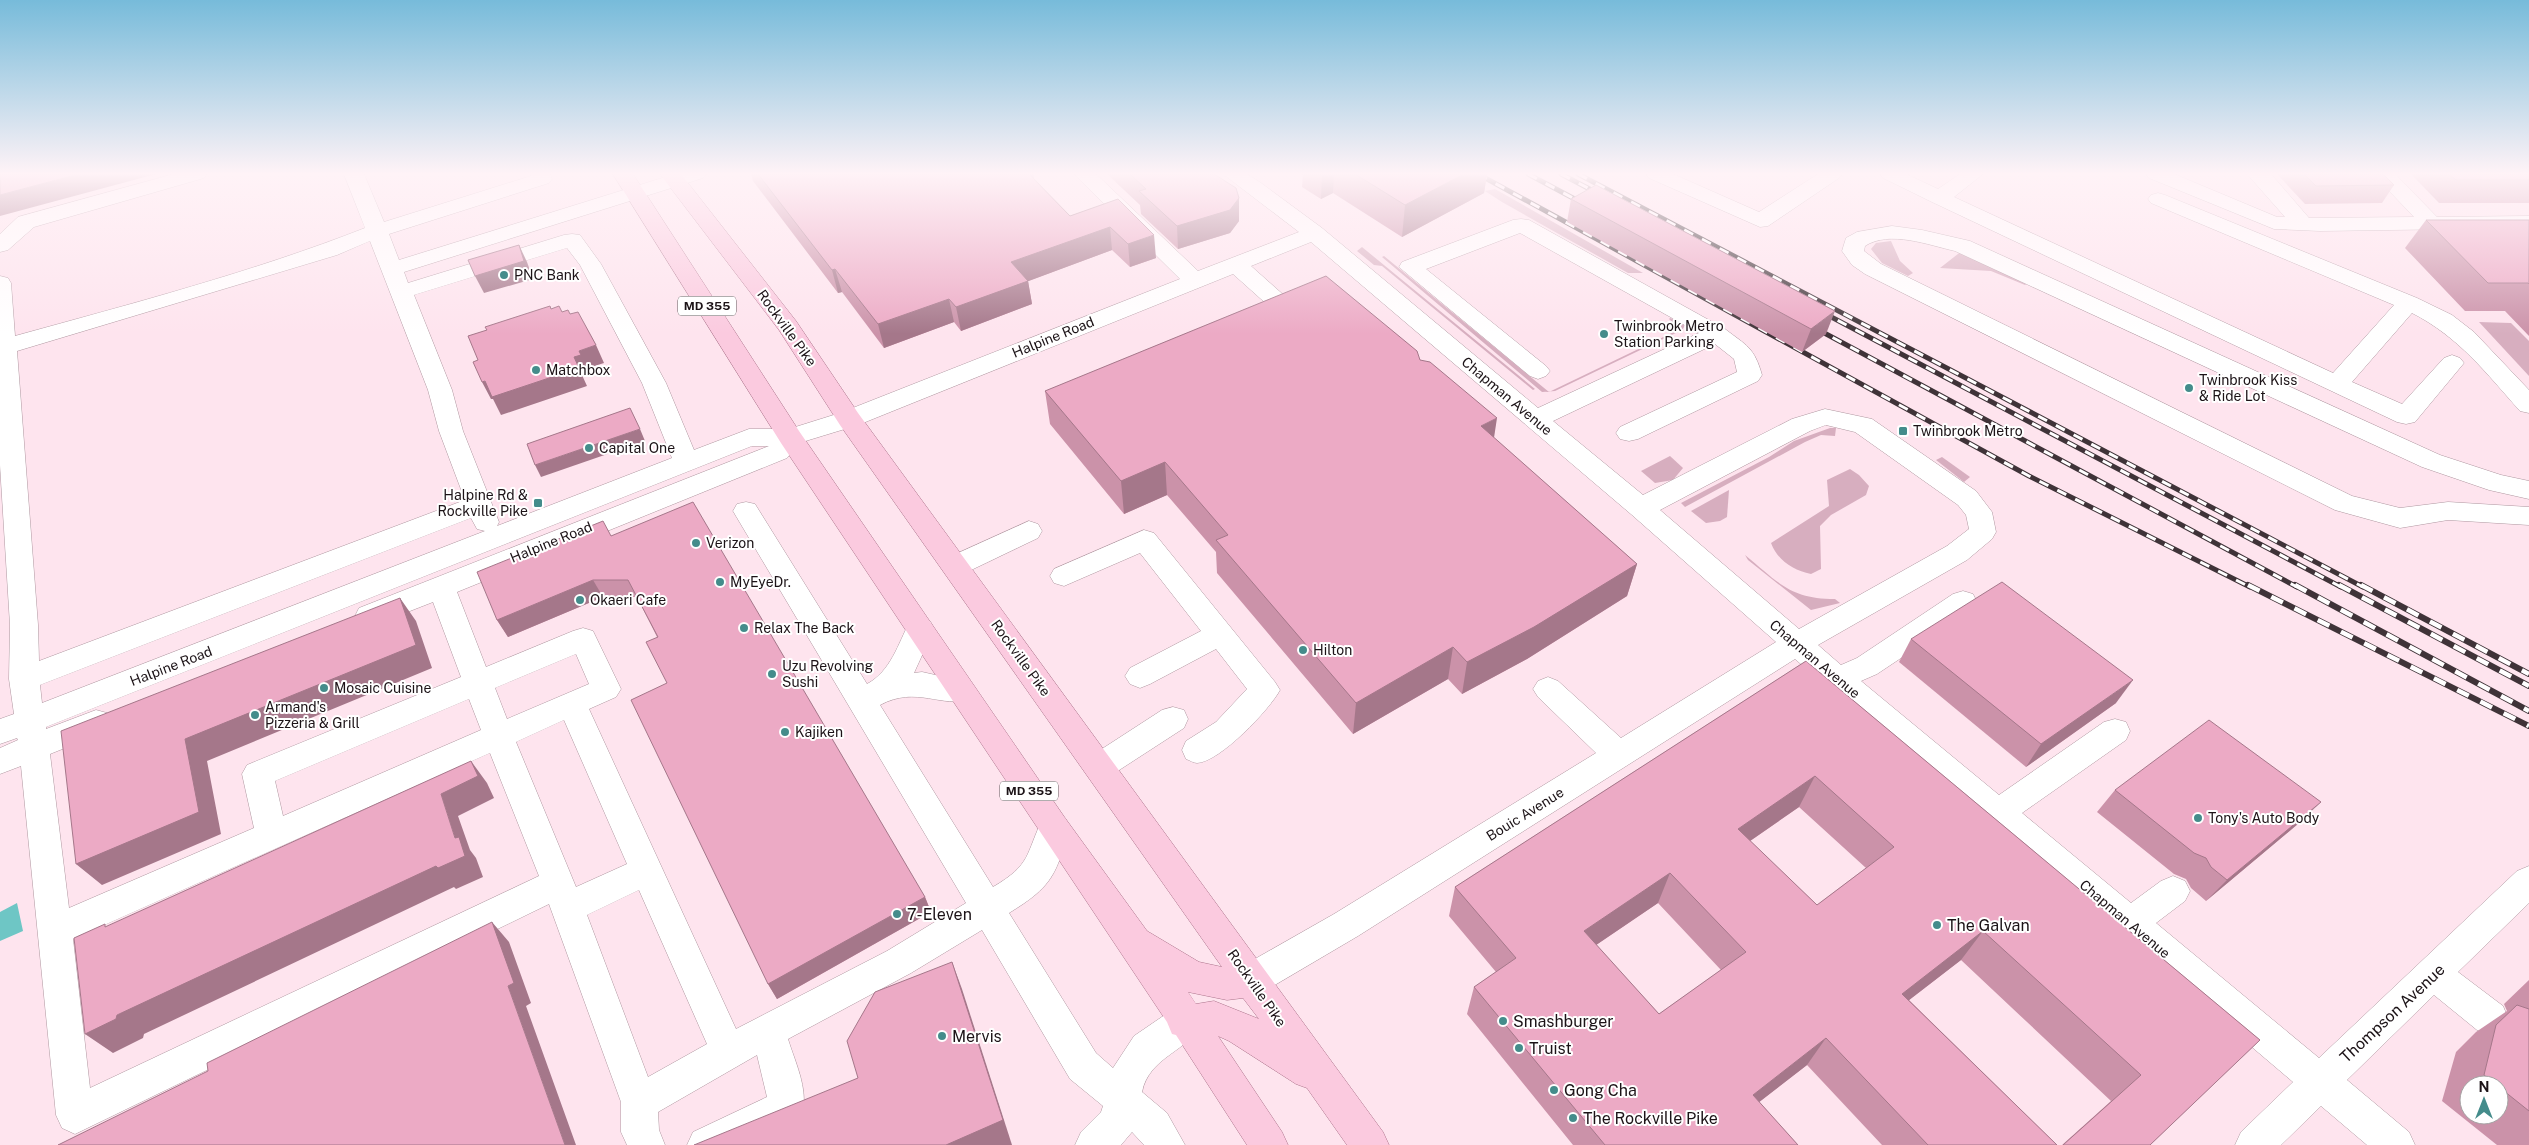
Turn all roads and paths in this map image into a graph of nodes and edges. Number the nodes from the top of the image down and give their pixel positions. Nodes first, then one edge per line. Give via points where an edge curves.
1 (20, 227) edge
2 (376, 227) edge
3 (388, 227) edge
4 (490, 227) edge
5 (661, 227) edge
6 (717, 227) edge
7 (1139, 227) edge
8 (1307, 227) edge
9 (1516, 227) edge
10 (1526, 227) edge
11 (2001, 227) edge
12 (2227, 227) edge
13 (377, 231) junction
14 (1314, 233) junction
15 (0, 245) edge
16 (389, 261) junction
17 (1236, 265) junction
18 (1195, 281) junction
19 (0, 283) edge
20 (402, 292) junction
21 (1279, 303) edge
22 (2409, 303) junction
23 (1717, 334) junction
24 (4, 347) junction
25 (2452, 363) dead end
26 (1538, 370) dead end
27 (2337, 384) junction
28 (2529, 405) edge
29 (850, 419) junction
30 (1535, 419) junction
31 (1629, 433) dead end
32 (790, 437) junction
33 (2431, 462) junction
34 (687, 463) junction
35 (2529, 490) edge
36 (479, 506) junction
37 (1641, 508) junction
38 (746, 511) dead end
39 (2448, 511) junction
40 (2529, 516) edge
41 (1029, 531) dead end
42 (492, 540) junction
43 (955, 566) junction
44 (1064, 576) dead end
45 (442, 588) junction
46 (1963, 602) dead end
47 (340, 627) edge
48 (920, 629) junction
49 (1220, 634) junction
50 (1797, 644) junction
51 (1140, 676) dead end
52 (24, 679) junction
53 (1838, 679) junction
54 (477, 683) junction
55 (1548, 688) dead end
56 (961, 691) junction
57 (874, 694) junction
58 (572, 704) junction
59 (118, 714) edge
60 (1173, 719) dead end
61 (2115, 730) dead end
62 (0, 732) edge
63 (33, 733) junction
64 (498, 736) junction
65 (1197, 750) dead end
66 (1619, 755) junction
67 (0, 761) edge
68 (1099, 767) junction
69 (1998, 813) junction
70 (1054, 828) junction
71 (272, 836) junction
72 (647, 870) junction
73 (2529, 881) edge
74 (2173, 891) dead end
75 (563, 895) junction
76 (987, 908) junction
77 (2130, 923) junction
78 (56, 930) junction
79 (1134, 941) junction
80 (2434, 974) junction
81 (1251, 980) junction
82 (2490, 1018) dead end
83 (1186, 1022) junction
84 (768, 1030) junction
85 (728, 1052) junction
86 (1319, 1077) junction
87 (2319, 1081) junction
88 (1122, 1100) junction
89 (639, 1102) junction
90 (646, 1145) edge
91 (706, 1145) edge
92 (1094, 1145) edge
93 (1166, 1145) edge
94 (1269, 1145) edge
95 (1370, 1145) edge
96 (2254, 1145) edge
97 (2396, 1145) edge

1 - 15 street
2 - 13 street
3 - 13 street
4 - 16 street
5 - 32 main road, MD 355
6 - 29 main road, Rockville Pike
7 - 18 street
8 - 14 street, Chapman Avenue
9 - 26 street via 1410,268
10 - 23 street
11 - 27 street
12 - 22 street
13 - 16 street
13 - 24 street via 320,253
14 - 17 street, Halpine Road
14 - 30 street, Chapman Avenue via 1461,369
16 - 20 street
17 - 18 street, Halpine Road
17 - 21 street
18 - 29 street, Halpine Road
19 - 24 street
20 - 34 street via 572,240 590,264 654,384
20 - 36 street via 440,390 450,431
22 - 27 street
22 - 28 street via 2444,320 2466,337
23 - 30 street
23 - 31 street via 1745,356 1750,375
24 - 52 street via 24,625
25 - 27 street via 2406,416
29 - 32 street, Halpine Road
29 - 43 main road, Rockville Pike
30 - 37 street, Chapman Avenue
32 - 34 street, Halpine Road via 755,436
32 - 45 street, Halpine Road via 778,452
32 - 48 main road, MD 355
33 - 35 street via 2498,484
33 - 39 street via 2444,481
33 - 39 street via 1962,246 1881,232 1862,236 1854,243 1853,251 1873,268 2344,502 2400,518
34 - 42 street, Halpine Road
36 - 42 street
36 - 52 street
37 - 50 street, Chapman Avenue
37 - 50 street, Bouic Avenue via 1801,425 1825,417 1863,425 1975,506 1982,518 1983,532 1972,543
38 - 57 street
39 - 40 street
41 - 43 street
42 - 63 street, Halpine Road
43 - 68 main road, Rockville Pike
44 - 49 street via 1144,540
45 - 47 street, Halpine Road
45 - 54 street
46 - 53 street via 1867,666
48 - 56 main road, MD 355
48 - 57 street via 907,660
49 - 51 street
49 - 65 street via 1265,690 1226,731
50 - 53 street, Chapman Avenue
50 - 66 street, Bouic Avenue
52 - 63 street
53 - 69 street, Chapman Avenue
54 - 58 street via 583,640 606,689
54 - 64 street
54 - 71 street via 258,774
55 - 66 street
56 - 57 street via 922,684
56 - 70 main road, MD 355
57 - 76 street
58 - 64 street
58 - 72 street
59 - 63 street, Halpine Road
60 - 68 street
61 - 69 street
62 - 63 street, Halpine Road
63 - 67 street, Halpine Road
63 - 78 street
64 - 71 street
64 - 75 street
66 - 81 street, Bouic Avenue via 1346,925
68 - 81 main road, Rockville Pike
69 - 77 street, Chapman Avenue
70 - 76 street via 1042,865 1024,886
70 - 79 main road, MD 355
71 - 78 street
72 - 75 street
72 - 85 street
73 - 80 street, Thompson Avenue
74 - 77 street
75 - 78 street via 76,1115
75 - 89 street
76 - 84 street via 899,962
76 - 88 street via 1083,1066
77 - 87 street, Chapman Avenue
79 - 81 main road via 1192,977 1227,984
79 - 83 main road, MD 355
80 - 82 street
80 - 87 street, Thompson Avenue
81 - 86 main road, Rockville Pike
83 - 86 main road via 1214,1018 1241,1028
83 - 88 street via 1147,1048 1126,1080
83 - 94 main road, MD 355
84 - 85 street
84 - 91 street via 784,1085 786,1107
85 - 89 street
86 - 95 main road, Rockville Pike
87 - 96 street, Thompson Avenue
87 - 97 street, Chapman Avenue
88 - 92 street via 1118,1122
88 - 93 street via 1154,1126
89 - 90 street via 640,1132

